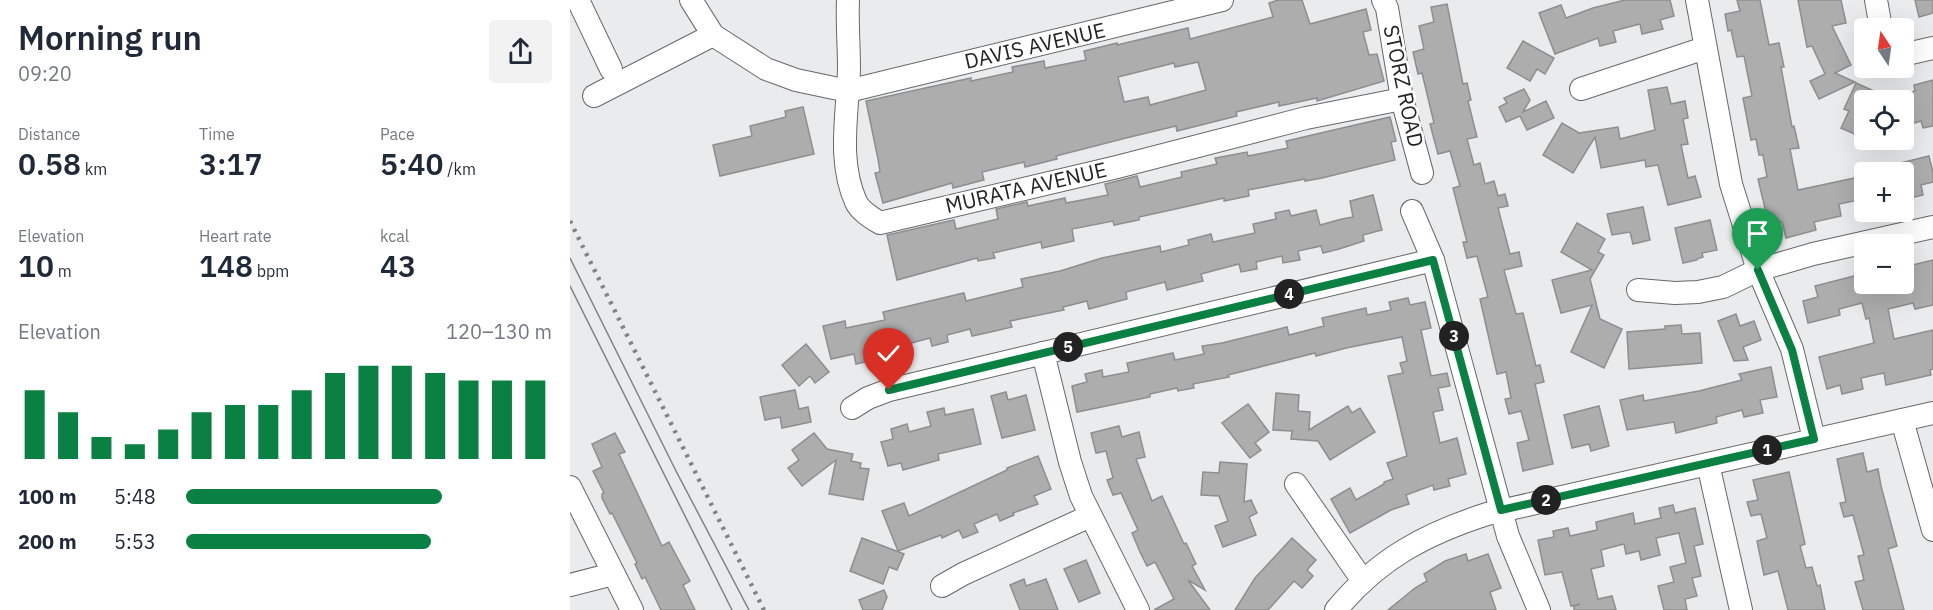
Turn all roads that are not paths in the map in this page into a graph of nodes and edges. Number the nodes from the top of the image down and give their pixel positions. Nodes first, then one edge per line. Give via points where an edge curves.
1 (578, 0) edge
2 (691, 0) edge
3 (848, 0) edge
4 (1222, 0) edge
5 (1383, 0) edge
6 (1696, 0) edge
7 (1876, 0) edge
8 (1879, 18) edge
9 (713, 35) junction
10 (1705, 48) junction
11 (1933, 48) edge
12 (1914, 52) edge
13 (611, 69) dead end
14 (1581, 88) dead end
15 (848, 90) junction
16 (594, 96) dead end
17 (1402, 99) junction
18 (1422, 173) dead end
19 (1412, 211) dead end
20 (1933, 227) edge
21 (1433, 260) junction
22 (1758, 270) junction
23 (1638, 290) dead end
24 (1043, 353) junction
25 (852, 408) dead end
26 (1933, 413) edge
27 (1902, 420) junction
28 (1814, 439) junction
29 (1708, 464) junction
30 (1296, 484) dead end
31 (570, 487) edge
32 (1501, 510) junction
33 (1090, 516) junction
34 (1933, 530) edge
35 (613, 574) junction
36 (1363, 581) junction
37 (570, 585) edge
38 (942, 586) dead end
39 (632, 610) edge
40 (1138, 610) edge
41 (1336, 610) edge
42 (1539, 610) edge
43 (1741, 610) edge

1 - 13 street
2 - 9 street
3 - 15 street, MURATA AVENUE
4 - 15 street, DAVIS AVENUE
5 - 17 street, STORZ ROAD
6 - 10 street
7 - 8 street
9 - 15 street via 766,69 796,80
9 - 16 street
10 - 14 street
10 - 22 street via 1731,184
11 - 12 street
15 - 17 street, MURATA AVENUE via 846,164 856,203 880,223 1306,118
17 - 18 street, STORZ ROAD
19 - 21 street
20 - 22 street
21 - 24 street
21 - 32 street
22 - 23 street via 1723,287 1698,292
22 - 28 street via 1792,350
24 - 25 street via 889,390
24 - 33 street via 1070,462
26 - 27 street
27 - 28 street
27 - 34 street
28 - 29 street
29 - 32 street
29 - 43 street
30 - 36 street
31 - 35 street
32 - 36 street via 1448,527 1416,543
32 - 42 street
33 - 38 street
33 - 40 street
35 - 37 street
35 - 39 street
36 - 41 street

